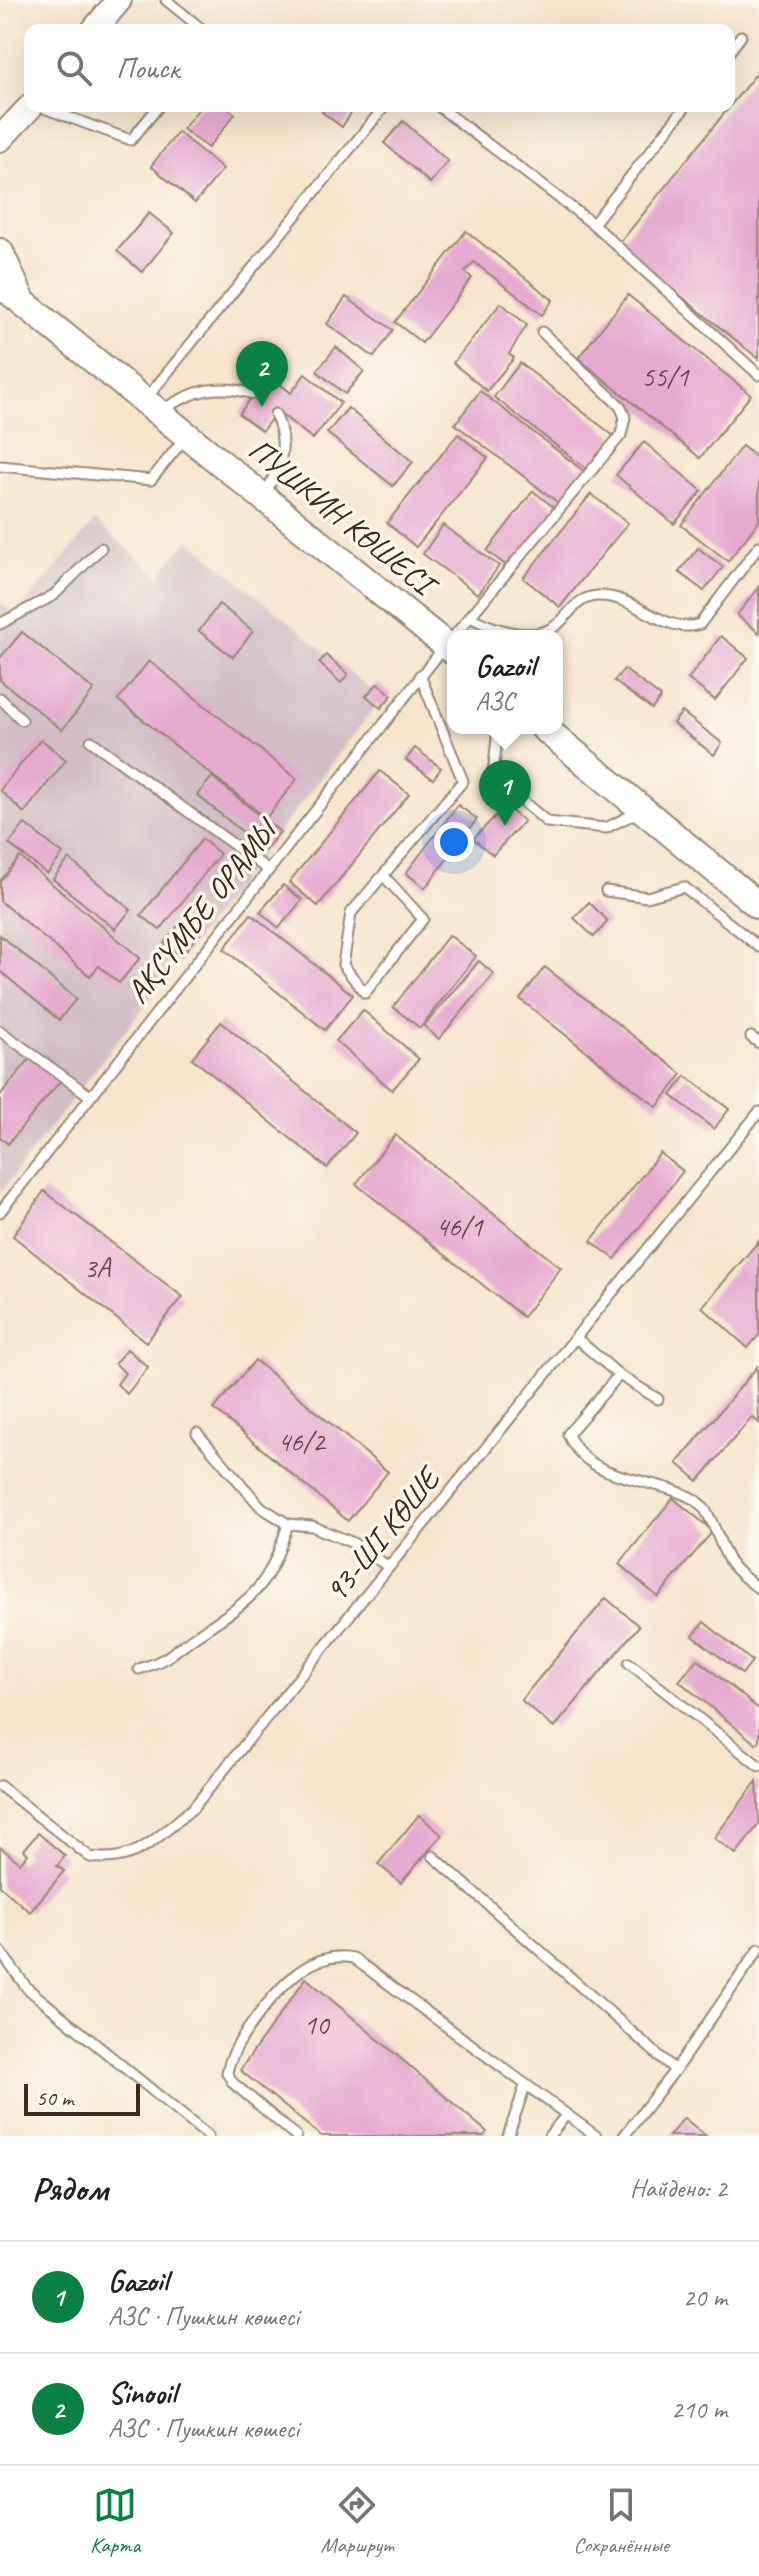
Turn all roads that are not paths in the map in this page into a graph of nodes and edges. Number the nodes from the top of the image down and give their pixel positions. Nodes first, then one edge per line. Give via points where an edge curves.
1 (119, 0) edge
2 (166, 0) edge
3 (99, 24) edge
4 (196, 24) edge
5 (741, 36) dead end
6 (735, 44) edge
7 (25, 112) edge
8 (54, 112) edge
9 (154, 112) edge
10 (380, 112) edge
11 (446, 112) edge
12 (681, 112) edge
13 (0, 139) edge
14 (593, 224) junction
15 (0, 252) edge
16 (0, 284) edge
17 (24, 306) junction
18 (542, 332) dead end
19 (759, 375) edge
20 (254, 394) dead end
21 (152, 406) junction
22 (275, 414) dead end
23 (187, 435) junction
24 (0, 466) edge
25 (263, 497) junction
26 (759, 546) edge
27 (101, 548) dead end
28 (472, 618) junction
29 (0, 624) edge
30 (462, 630) edge
31 (504, 630) edge
32 (548, 630) edge
33 (447, 639) edge
34 (447, 646) edge
35 (420, 675) junction
36 (0, 698) edge
37 (22, 720) dead end
38 (497, 734) edge
39 (551, 734) edge
40 (91, 741) dead end
41 (643, 810) junction
42 (267, 869) junction
43 (383, 875) junction
44 (606, 891) dead end
45 (759, 906) edge
46 (759, 947) edge
47 (0, 1031) edge
48 (90, 1096) junction
49 (759, 1112) edge
50 (0, 1212) edge
51 (576, 1338) junction
52 (619, 1375) junction
53 (658, 1399) dead end
54 (197, 1433) dead end
55 (288, 1524) junction
56 (389, 1567) junction
57 (759, 1589) edge
58 (629, 1663) dead end
59 (139, 1669) dead end
60 (759, 1766) edge
61 (0, 1786) edge
62 (433, 1856) dead end
63 (759, 1949) edge
64 (0, 1951) edge
65 (675, 2070) junction
66 (525, 2086) junction
67 (566, 2115) junction
68 (208, 2136) edge
69 (296, 2136) edge
70 (508, 2136) edge
71 (549, 2136) edge
72 (596, 2136) edge
73 (624, 2136) edge

1 - 3 street
2 - 4 lane
5 - 6 lane
7 - 13 street
8 - 9 lane via 131,140
10 - 21 lane
11 - 14 lane
12 - 14 lane
14 - 19 lane
15 - 17 main road
16 - 17 main road, ПУШКИН КӨШЕСІ
17 - 21 main road, ПУШКИН КӨШЕСІ
18 - 28 lane, АҚСҮМБЕ ОРАМЫ via 620,406 625,424
20 - 21 lane via 216,387
21 - 23 main road, ПУШКИН КӨШЕСІ
22 - 25 lane via 284,446
23 - 24 lane via 151,480
23 - 25 main road, ПУШКИН КӨШЕСІ
25 - 33 main road, ПУШКИН КӨШЕСІ
26 - 32 lane via 700,624 675,627 646,608 599,595 576,603
27 - 29 lane via 54,595
28 - 30 lane, АҚСҮМБЕ ОРАМЫ
28 - 31 lane
34 - 35 lane, АҚСҮМБЕ ОРАМЫ
35 - 42 lane, АҚСҮМБЕ ОРАМЫ
35 - 43 lane via 463,781
36 - 37 lane
38 - 41 lane via 493,776 547,822 606,828
39 - 41 main road
40 - 42 lane
41 - 45 main road
42 - 48 lane, АҚСҮМБЕ ОРАМЫ
43 - 43 lane via 351,913 343,965 365,993 423,919
44 - 46 lane via 647,897 684,887
47 - 48 lane
48 - 50 lane, АҚСҮМБЕ ОРАМЫ
49 - 51 lane, 93-ШІ КӨШЕ
51 - 52 lane
51 - 56 lane, 93-ШІ КӨШЕ
52 - 53 lane
52 - 57 lane via 568,1434 573,1445 607,1472 667,1487 699,1502 732,1566
54 - 55 lane via 261,1507
55 - 56 lane via 312,1526 353,1543
55 - 59 lane via 277,1558 248,1602 168,1659
56 - 61 lane, 93-ШІ КӨШЕ via 193,1808 127,1858 90,1857
58 - 60 lane
62 - 65 lane
63 - 65 lane
64 - 68 lane via 27,1988
65 - 73 lane
66 - 67 lane
66 - 69 lane via 353,1958 337,1955 300,1971 229,2058 227,2073 233,2083
66 - 70 lane
67 - 71 lane
67 - 72 lane

